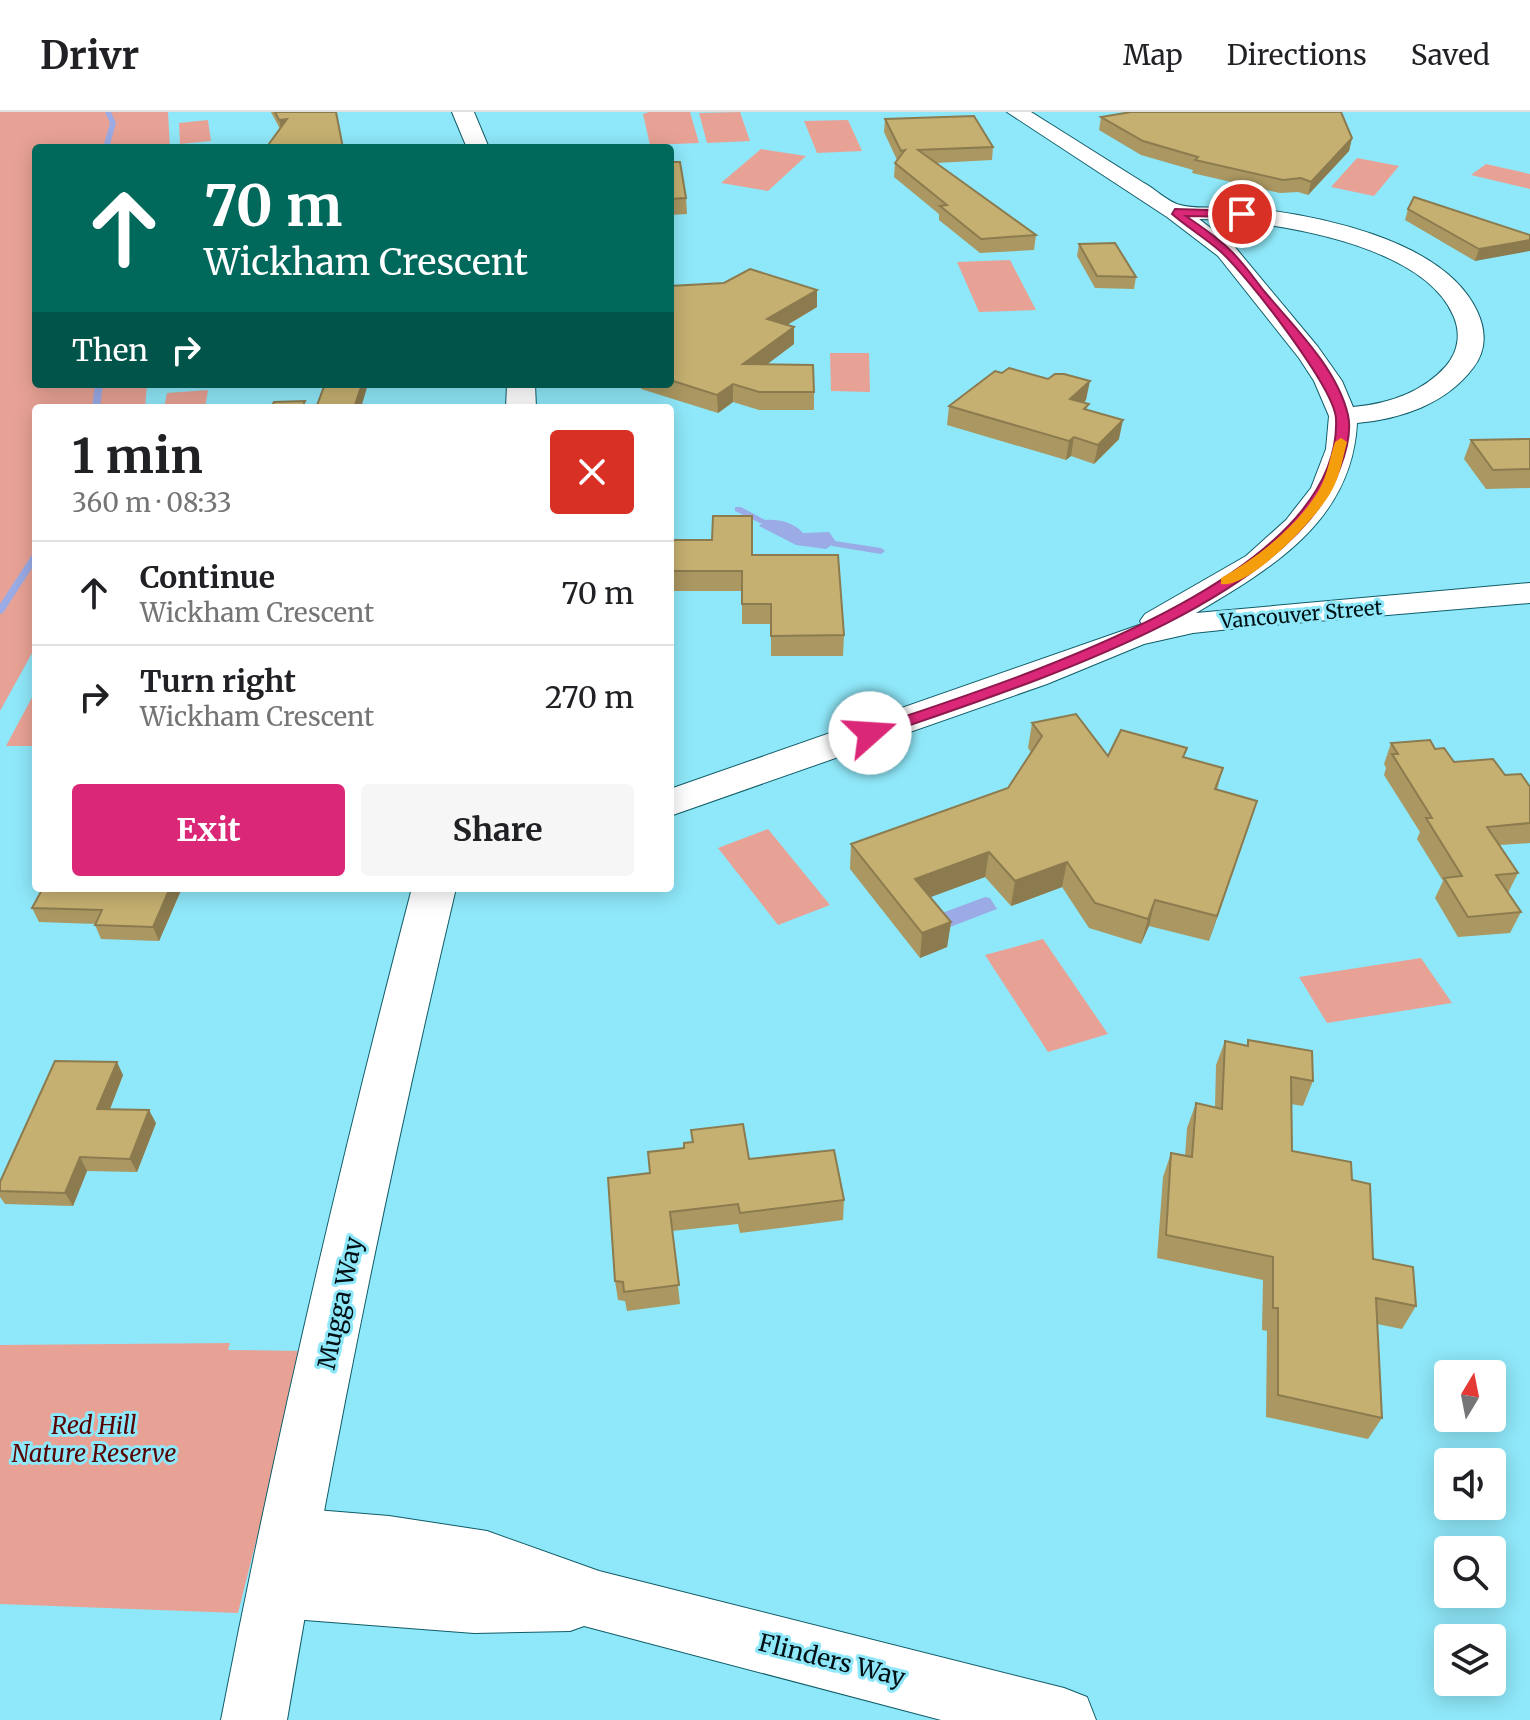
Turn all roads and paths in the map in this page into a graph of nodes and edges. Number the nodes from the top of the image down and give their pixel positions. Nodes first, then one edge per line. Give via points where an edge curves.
1 (463, 112) edge
2 (1017, 112) edge
3 (476, 144) edge
4 (1175, 212) junction
5 (1343, 416) junction
6 (1257, 563) junction
7 (1530, 593) edge
8 (1341, 610) junction
9 (1134, 636) junction
10 (674, 802) edge
11 (433, 892) edge
12 (285, 1563) junction
13 (254, 1720) edge
14 (1064, 1720) edge

1 - 3 main road
2 - 4 street
4 - 5 street via 1226,251 1245,274 1309,353
4 - 5 street via 1230,213 1318,227 1368,243 1415,264 1464,305 1472,327 1460,372 1432,393 1394,410
5 - 6 street via 1341,449 1326,490 1297,527
6 - 8 street via 1264,579 1289,597
6 - 9 street
7 - 8 street, Vancouver Street
8 - 9 street, Vancouver Street via 1193,623
9 - 10 street, Vancouver Street
11 - 12 main road, Mugga Way via 389,1070
12 - 13 main road, Mugga Way
12 - 14 street, Flinders Way via 474,1603 599,1601

